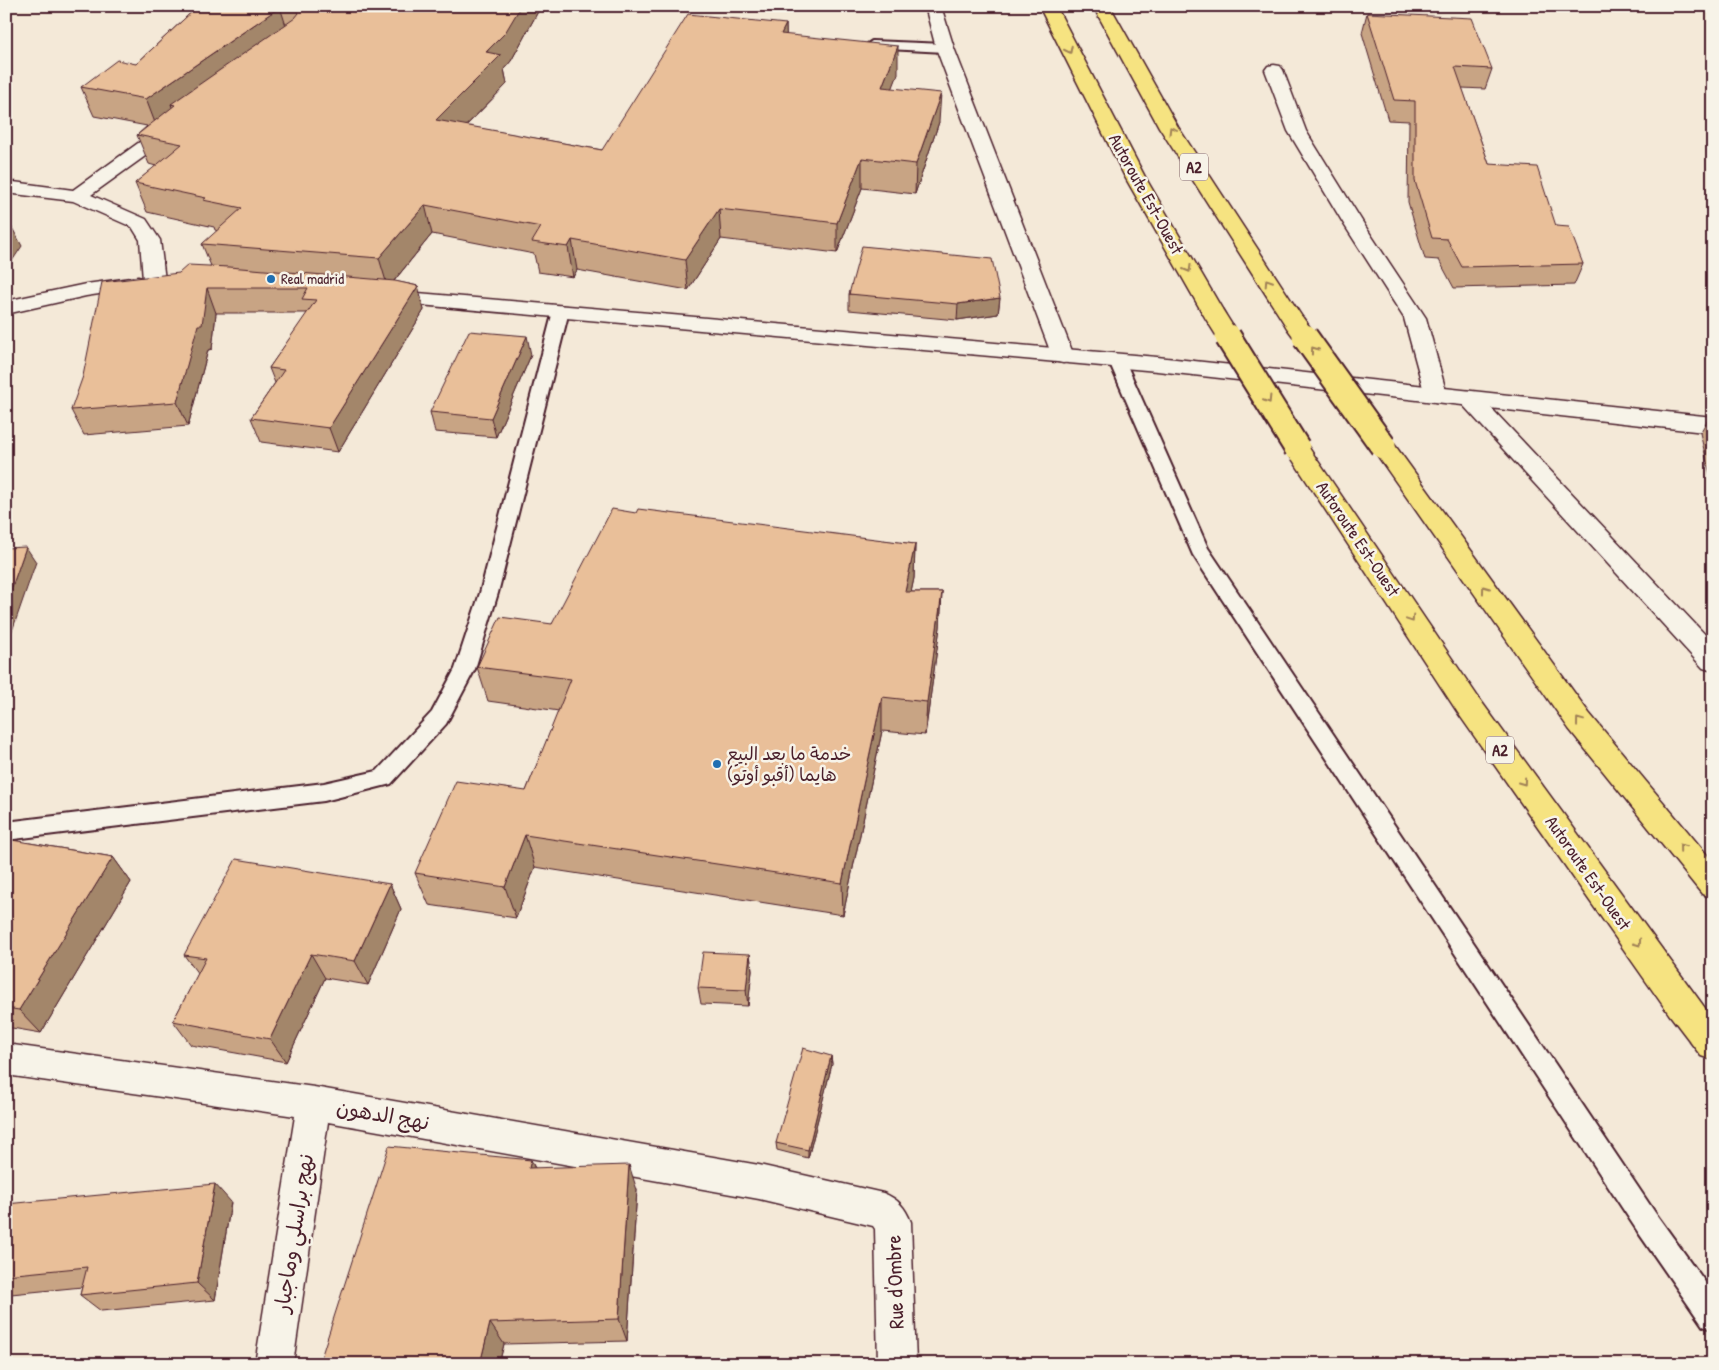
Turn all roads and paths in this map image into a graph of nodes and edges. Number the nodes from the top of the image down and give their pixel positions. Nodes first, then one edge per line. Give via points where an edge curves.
1 (933, 6) edge
2 (1047, 6) edge
3 (1101, 6) edge
4 (857, 44) edge
5 (945, 48) junction
6 (1274, 70) dead end
7 (187, 116) edge
8 (6, 187) edge
9 (76, 196) junction
10 (365, 294) edge
11 (6, 308) edge
12 (561, 311) junction
13 (1063, 356) junction
14 (1117, 361) junction
15 (1436, 395) junction
16 (1469, 398) junction
17 (1713, 425) edge
18 (1713, 661) edge
19 (6, 831) edge
20 (1713, 885) edge
21 (1713, 1045) edge
22 (6, 1059) edge
23 (314, 1103) junction
24 (759, 1182) joint
25 (1713, 1316) edge
26 (274, 1364) edge
27 (897, 1364) edge

1 - 5 street
2 -> 21 highway, Autoroute Est-Ouest / A2, bridge via 1135,177 1297,448 1468,705
20 -> 3 highway, A2, bridge via 1579,721 1295,323 1185,153
4 - 5 lane
5 - 13 street
6 - 15 street via 1297,131 1415,318
7 - 9 street
8 - 9 street
9 - 11 street via 139,223 150,240 163,281 86,290
10 - 12 street
12 - 13 street
12 - 19 lane via 489,593 465,669 438,718 384,778 324,792
13 - 14 street
14 - 15 street
14 - 25 lane via 1200,550 1647,1223
15 - 16 street
16 - 17 street
16 - 18 street
22 - 23 street, نهج الدهون
23 - 24 street, نهج الدهون
23 - 26 street, نهج براسلي وماجبار
24 - 27 street, Rue d'Ombre via 882,1211 893,1222

